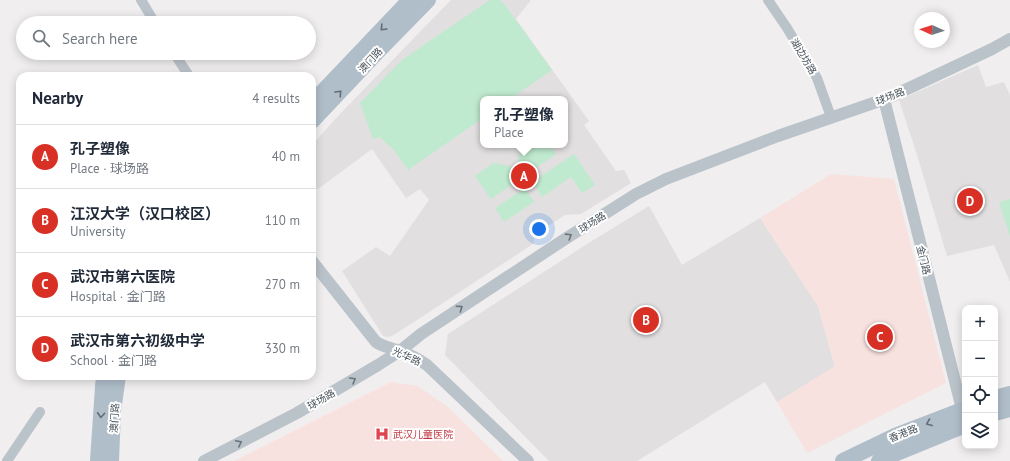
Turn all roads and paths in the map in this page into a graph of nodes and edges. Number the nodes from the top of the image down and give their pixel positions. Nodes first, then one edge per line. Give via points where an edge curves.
1 (141, 0) edge
2 (410, 0) edge
3 (428, 0) edge
4 (768, 0) edge
5 (151, 16) edge
6 (1010, 39) edge
7 (179, 60) edge
8 (186, 72) edge
9 (316, 99) edge
10 (884, 99) junction
11 (316, 117) edge
12 (831, 117) junction
13 (316, 266) edge
14 (400, 351) junction
15 (104, 380) edge
16 (117, 380) edge
17 (1010, 394) edge
18 (998, 397) edge
19 (1010, 409) edge
20 (40, 412) dead end
21 (998, 412) edge
22 (963, 413) edge
23 (962, 417) edge
24 (962, 417) edge
25 (7, 461) edge
26 (98, 461) edge
27 (111, 461) edge
28 (204, 461) edge
29 (528, 461) edge
30 (843, 461) edge
31 (879, 461) edge

1 - 5 street
2 -> 9 main road, 澳门路
11 -> 3 main road, 澳门路
4 - 12 street, 湖边坊路 via 817,78
6 - 10 street, 球场路
7 - 8 street
10 - 12 street, 球场路
10 - 22 street, 金门路
14 -> 12 street, 球场路 via 421,334 636,194 666,179
13 - 14 street, 光华路 via 376,342
28 -> 14 street, 球场路 via 297,413
14 - 29 street, 光华路 via 427,365
15 -> 26 main road, 澳门路
16 - 27 main road, 澳门路
17 - 18 main road
19 - 21 main road
20 - 25 street
23 -> 30 main road, 香港路 via 895,436
24 - 31 main road, 香港路

